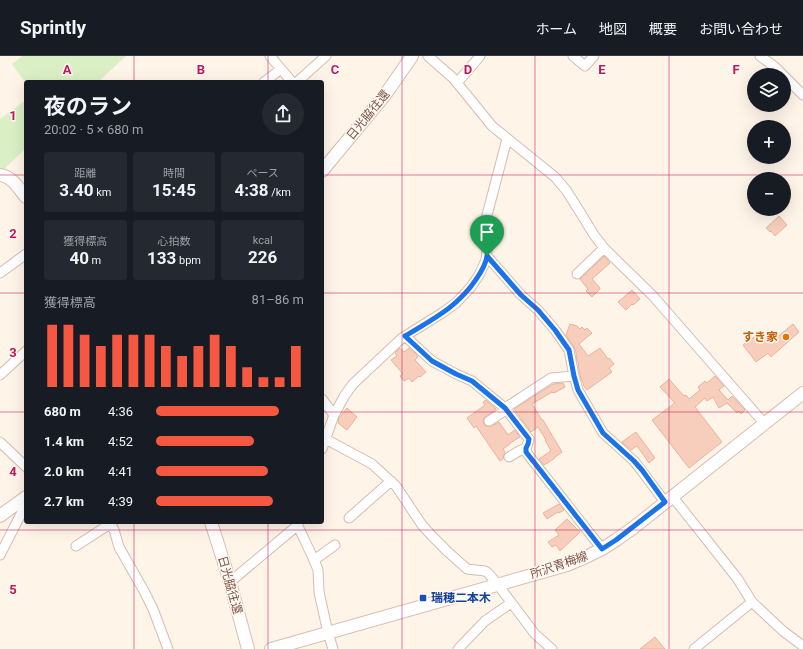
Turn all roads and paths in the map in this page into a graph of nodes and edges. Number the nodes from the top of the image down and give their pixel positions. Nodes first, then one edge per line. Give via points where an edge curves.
1 (270, 56) edge
2 (412, 56) edge
3 (428, 56) edge
4 (480, 56) edge
5 (573, 56) edge
6 (594, 56) edge
7 (760, 56) edge
8 (323, 57) edge
9 (776, 68) edge
10 (281, 69) junction
11 (267, 80) edge
12 (290, 80) edge
13 (299, 80) edge
14 (457, 83) junction
15 (791, 84) edge
16 (803, 95) edge
17 (507, 139) junction
18 (324, 169) edge
19 (0, 175) edge
20 (24, 195) edge
21 (604, 248) junction
22 (24, 255) edge
23 (487, 256) junction
24 (0, 273) edge
25 (577, 274) dead end
26 (405, 336) junction
27 (24, 353) edge
28 (0, 375) edge
29 (574, 376) junction
30 (803, 393) edge
31 (324, 402) edge
32 (505, 409) junction
33 (334, 415) junction
34 (489, 421) dead end
35 (764, 423) junction
36 (324, 438) edge
37 (0, 442) edge
38 (526, 448) junction
39 (509, 457) dead end
40 (24, 465) edge
41 (391, 481) junction
42 (24, 499) edge
43 (669, 499) junction
44 (24, 503) edge
45 (0, 516) edge
46 (349, 518) dead end
47 (109, 524) edge
48 (111, 524) edge
49 (212, 524) edge
50 (297, 524) edge
51 (335, 545) dead end
52 (76, 546) dead end
53 (602, 549) junction
54 (0, 555) edge
55 (314, 560) junction
56 (230, 582) junction
57 (498, 585) junction
58 (752, 602) junction
59 (511, 603) junction
60 (328, 633) junction
61 (803, 646) edge
62 (168, 649) edge
63 (248, 649) edge
64 (271, 649) edge
65 (333, 649) edge
66 (458, 649) edge
67 (552, 649) edge
68 (694, 649) edge

1 - 10 street
2 - 18 main road, 日光脇往還 via 385,95
3 - 14 street
4 - 14 street
5 - 6 street via 585,66
7 - 9 street
8 - 13 street
10 - 11 street
10 - 12 street
14 - 17 street via 492,126
15 - 16 street
17 - 21 street via 555,177
17 - 23 street via 486,219
19 - 20 main road via 12,180
21 - 25 street
21 - 35 street via 653,296
22 - 24 street
23 - 26 street via 479,276 456,303
23 - 29 street via 555,330 569,350
26 - 32 street via 432,361 472,381
26 - 33 street via 353,384
27 - 28 street
29 - 32 street via 551,378
29 - 43 street via 578,390 603,433
30 - 35 main road, 所沢青梅線
31 - 33 street
32 - 34 street
32 - 38 street via 529,439
33 - 36 street
35 - 43 main road, 所沢青梅線
36 - 41 street via 372,464
37 - 40 street
38 - 39 street
38 - 53 street via 526,452
41 - 46 street
41 - 57 street via 422,525 447,551 467,569 485,571
42 - 45 main road
43 - 53 main road, 所沢青梅線
43 - 58 street via 737,578
44 - 54 street via 22,512
47 - 52 street
48 - 62 street via 119,547 153,609
49 - 56 main road, 日光脇往還
50 - 55 street
50 - 56 street
51 - 55 street
53 - 57 main road, 所沢青梅線 via 567,565
55 - 60 street via 318,570 319,592
56 - 63 main road, 日光脇往還
57 - 59 street
57 - 60 main road, 所沢青梅線
58 - 61 street
58 - 68 street
59 - 66 street via 485,621
59 - 67 street via 535,634
60 - 64 main road, 所沢青梅線
60 - 65 street

